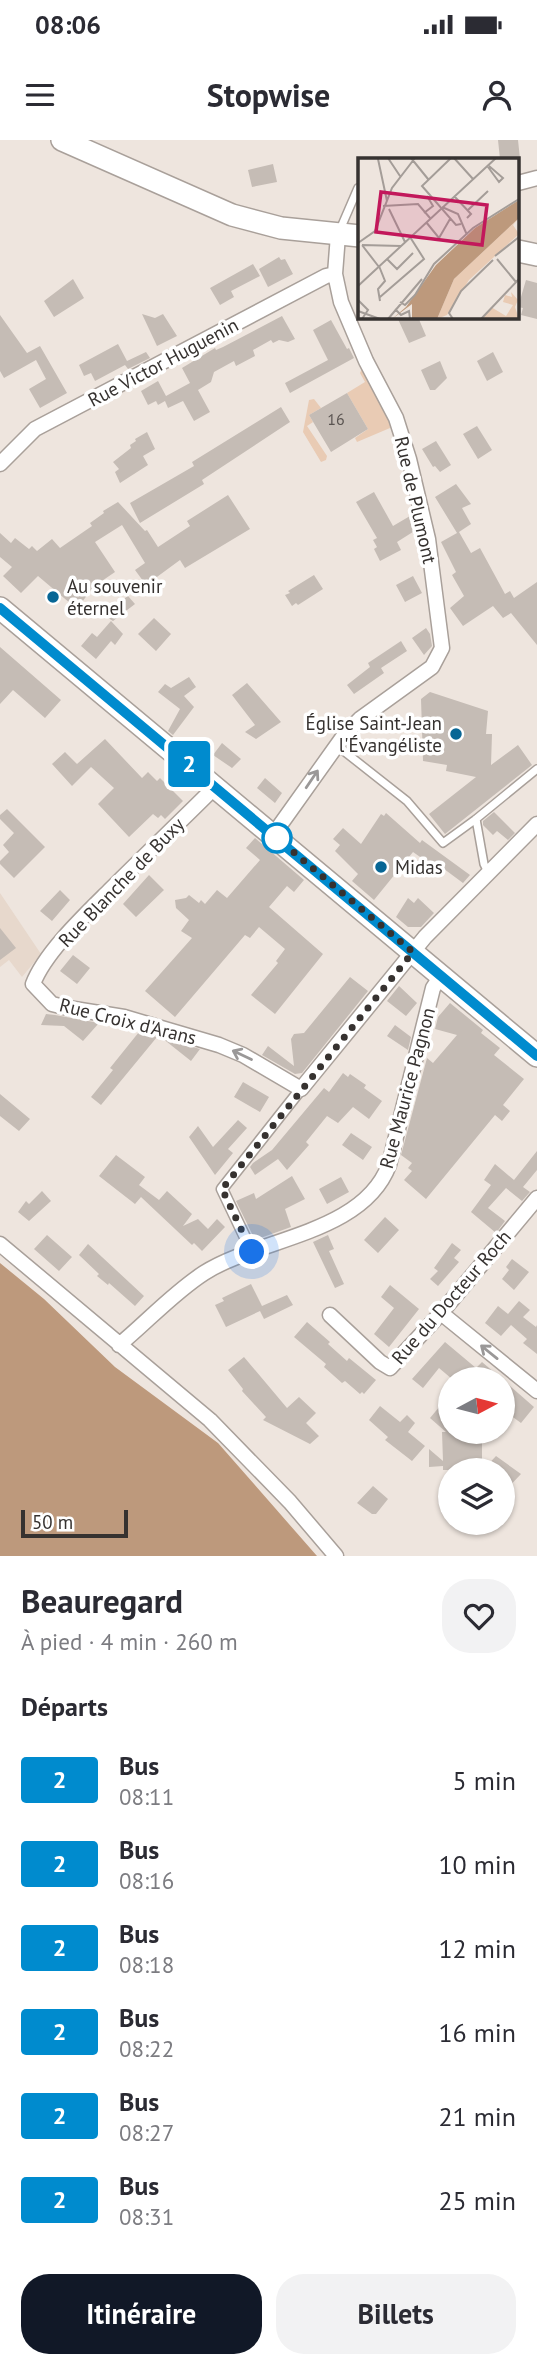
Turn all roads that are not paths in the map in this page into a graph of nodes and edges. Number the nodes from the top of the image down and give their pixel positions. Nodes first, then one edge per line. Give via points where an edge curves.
1 (62, 140) edge
2 (537, 178) edge
3 (520, 182) edge
4 (358, 188) dead end
5 (338, 235) junction
6 (358, 236) edge
7 (520, 251) edge
8 (537, 255) edge
9 (335, 274) junction
10 (0, 464) edge
11 (0, 608) edge
12 (335, 744) junction
13 (537, 769) edge
14 (215, 787) junction
15 (476, 819) junction
16 (537, 824) edge
17 (273, 835) junction
18 (490, 874) junction
19 (413, 952) junction
20 (440, 976) junction
21 (33, 984) joint
22 (537, 1056) edge
23 (301, 1089) junction
24 (537, 1198) edge
25 (0, 1244) edge
26 (252, 1252) junction
27 (441, 1313) junction
28 (330, 1315) dead end
29 (118, 1345) junction
30 (537, 1391) edge
31 (336, 1556) edge

1 - 5 main road via 232,215 281,228
2 - 3 street
4 - 5 lane
5 - 6 main road
5 - 9 street, Rue de Plumont
7 - 8 main road
9 - 10 street, Rue Victor Huguenin via 35,429
9 - 12 street, Rue de Plumont via 349,323 401,431 428,539 442,643 432,667 360,719
11 - 14 main road
12 - 15 lane via 407,801 443,843
17 -> 12 street
13 - 15 lane
14 - 17 main road
14 - 21 street, Rue Blanche de Buxy via 82,918
15 - 18 lane
16 - 18 street
17 - 19 main road
18 - 19 street
19 - 20 main road
19 - 23 street
20 - 22 main road
20 - 26 street, Rue Maurice Pagnon via 382,1182 349,1211
23 -> 21 street, Rue Croix d'Arans via 219,1045 124,1017 52,1004
23 - 26 street via 222,1189
24 - 27 street, Rue du Docteur Roch
25 - 29 street
26 - 29 street, Rue Maurice Pagnon via 205,1272
27 - 28 street, Rue du Docteur Roch via 390,1368
30 -> 27 street
29 - 31 street via 239,1447

